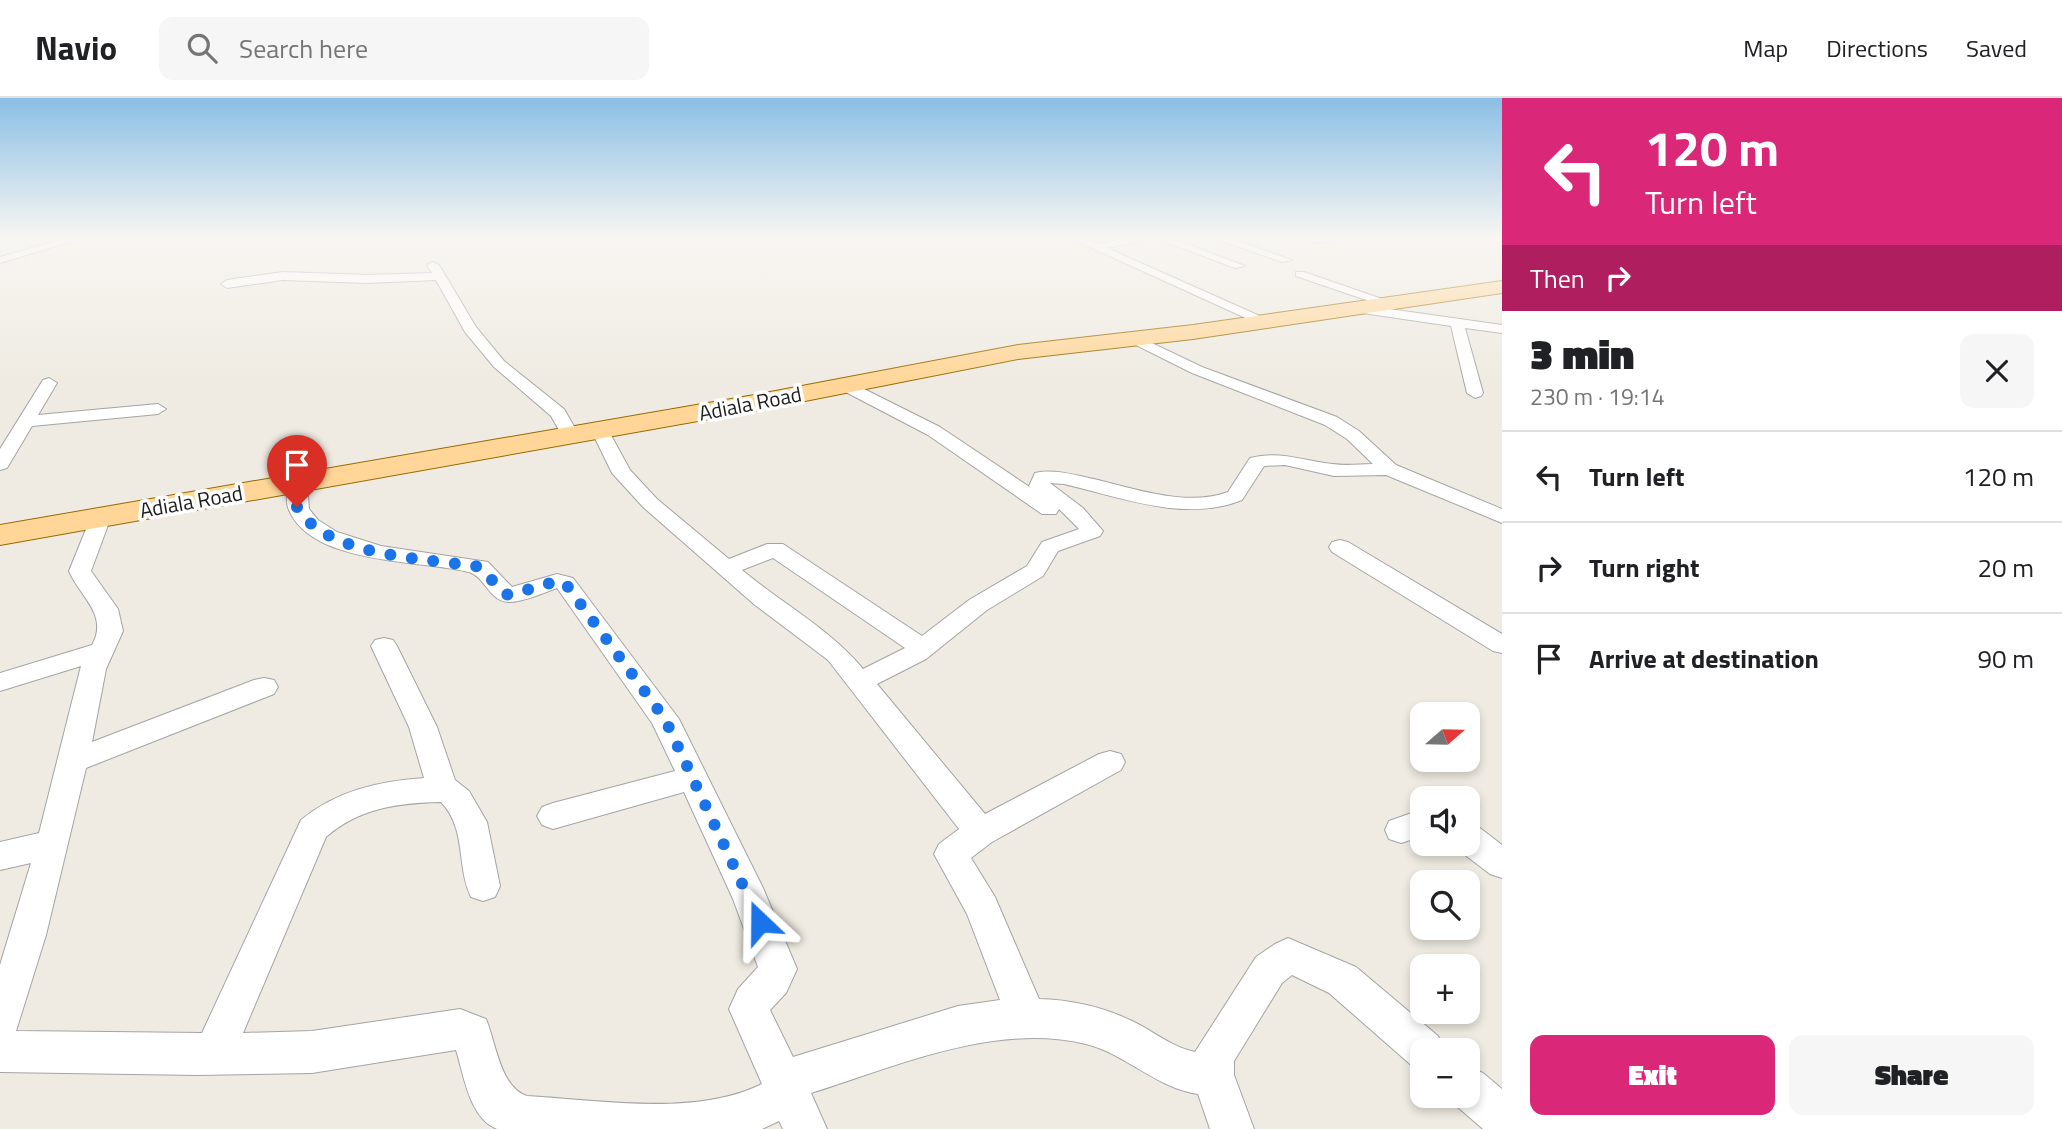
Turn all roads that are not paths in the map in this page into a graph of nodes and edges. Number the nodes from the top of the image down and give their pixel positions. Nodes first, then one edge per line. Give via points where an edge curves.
1 (445, 286) edge
2 (1184, 286) edge
3 (1328, 286) edge
4 (1494, 286) edge
5 (1370, 304) junction
6 (1255, 317) junction
7 (1457, 322) junction
8 (1502, 329) edge
9 (1135, 339) junction
10 (49, 383) dead end
11 (844, 385) junction
12 (1475, 393) dead end
13 (158, 409) dead end
14 (26, 421) junction
15 (600, 430) junction
16 (568, 432) junction
17 (0, 464) edge
18 (1389, 469) junction
19 (297, 483) junction
20 (101, 517) junction
21 (1502, 517) edge
22 (0, 525) edge
23 (1084, 534) junction
24 (0, 535) edge
25 (1340, 547) dead end
26 (728, 567) junction
27 (1502, 645) edge
28 (384, 646) dead end
29 (923, 648) junction
30 (102, 651) junction
31 (0, 682) edge
32 (859, 682) junction
33 (264, 687) dead end
34 (73, 761) junction
35 (1110, 762) dead end
36 (694, 778) junction
37 (443, 790) junction
38 (553, 816) dead end
39 (980, 832) junction
40 (53, 845) junction
41 (1480, 847) edge
42 (0, 856) edge
43 (1502, 864) edge
44 (483, 886) dead end
45 (1028, 1020) junction
46 (0, 1021) edge
47 (1410, 1038) edge
48 (0, 1051) edge
49 (214, 1053) junction
50 (1213, 1075) junction
51 (1480, 1098) edge
52 (792, 1101) edge
53 (1502, 1117) edge
54 (608, 1126) edge
55 (1232, 1129) edge

1 - 16 street via 470,329 499,364 558,413
2 - 6 street
3 - 5 street
4 - 5 main road, Adiala Road
5 - 6 main road, Adiala Road
5 - 7 street
5 - 9 main road, Adiala Road
6 - 16 main road, Adiala Road via 1009,346
7 - 8 street
7 - 12 street
9 - 11 main road, Adiala Road via 1018,352
9 - 18 street via 1197,370 1331,421
10 - 14 street
11 - 15 main road, Adiala Road
11 - 23 street via 934,430
13 - 14 street
14 - 17 street
15 - 16 main road, Adiala Road
15 - 26 street via 622,473 650,503
16 - 19 main road, Adiala Road
16 - 22 main road, Adiala Road
18 - 21 street
18 - 23 street via 1334,470 1262,460 1235,496 1186,503 1042,477 1039,486 1091,528
19 - 20 main road, Adiala Road
19 - 36 street via 297,507 304,518 335,540 420,561 480,567 510,595 557,581 565,583 665,719
20 - 24 main road, Adiala Road
20 - 30 street via 80,571 106,605 112,629
23 - 29 street via 1050,547 1035,572 978,605
25 - 27 street
26 - 29 street via 775,549
26 - 32 street via 763,600 837,654
28 - 37 street via 423,727
29 - 32 street
30 - 31 street
30 - 34 street via 93,666
32 - 39 street
33 - 34 street
34 - 40 street
35 - 39 street
36 - 38 street
36 - 52 street via 778,969 749,1009
37 - 44 street via 465,806
37 - 49 street via 372,797 327,814 313,829
39 - 45 street via 951,854 982,908
40 - 42 street
40 - 46 street via 23,959
41 - 43 street
45 - 50 street via 1104,1029 1173,1066
45 - 52 street via 958,1026
47 - 50 street via 1342,980 1288,957 1269,970 1214,1056
48 - 49 street
49 - 54 street via 312,1052 460,1029 472,1033 489,1090 503,1110 527,1118
50 - 55 street
51 - 53 street
52 - 54 street via 714,1124

